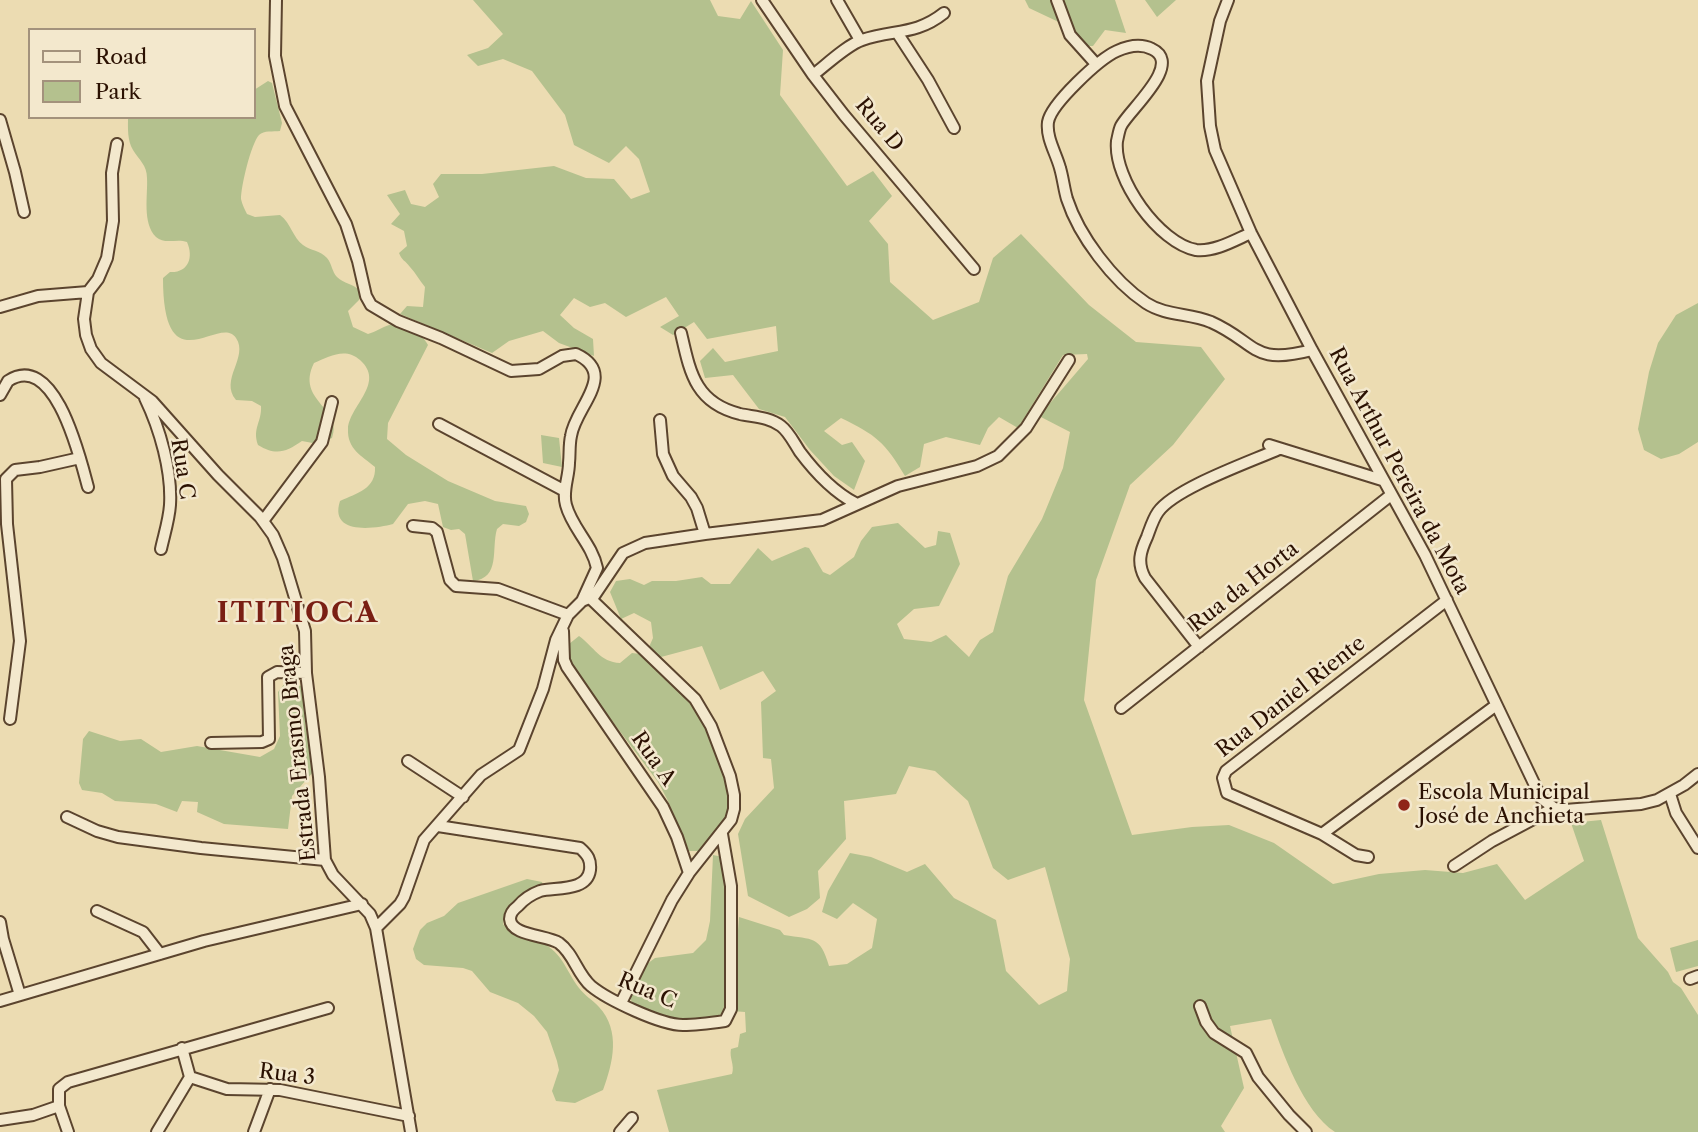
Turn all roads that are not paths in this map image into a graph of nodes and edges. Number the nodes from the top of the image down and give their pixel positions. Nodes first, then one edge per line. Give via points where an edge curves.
1 (276, 0) edge
2 (762, 0) edge
3 (837, 0) edge
4 (1057, 0) edge
5 (1228, 0) edge
6 (944, 13) dead end
7 (898, 33) junction
8 (860, 40) junction
9 (1096, 64) junction
10 (813, 75) junction
11 (0, 120) edge
12 (954, 128) dead end
13 (117, 144) dead end
14 (23, 212) dead end
15 (1251, 233) junction
16 (974, 270) dead end
17 (88, 292) junction
18 (0, 307) edge
19 (681, 333) dead end
20 (1312, 350) junction
21 (1069, 360) dead end
22 (0, 395) edge
23 (144, 395) junction
24 (332, 402) dead end
25 (660, 420) dead end
26 (439, 424) dead end
27 (80, 457) junction
28 (1382, 481) junction
29 (88, 487) dead end
30 (565, 491) junction
31 (1391, 495) junction
32 (855, 503) junction
33 (263, 521) junction
34 (413, 526) dead end
35 (705, 534) junction
36 (161, 549) dead end
37 (586, 600) junction
38 (1447, 600) junction
39 (569, 615) junction
40 (563, 627) junction
41 (1199, 647) junction
42 (306, 673) junction
43 (1495, 706) junction
44 (1121, 708) dead end
45 (10, 719) dead end
46 (211, 743) dead end
47 (408, 761) dead end
48 (1698, 774) edge
49 (1670, 794) junction
50 (463, 797) junction
51 (1554, 808) junction
52 (67, 817) dead end
53 (438, 826) junction
54 (722, 834) junction
55 (1322, 834) junction
56 (1698, 848) edge
57 (1368, 857) dead end
58 (325, 860) junction
59 (1454, 866) dead end
60 (689, 873) junction
61 (362, 904) junction
62 (97, 911) dead end
63 (0, 922) edge
64 (376, 928) junction
65 (160, 954) junction
66 (20, 995) junction
67 (0, 1002) edge
68 (621, 1003) junction
69 (1200, 1006) dead end
70 (328, 1008) dead end
71 (182, 1048) junction
72 (190, 1077) junction
73 (270, 1089) junction
74 (59, 1106) junction
75 (409, 1116) junction
76 (632, 1118) dead end
77 (0, 1121) edge
78 (68, 1132) edge
79 (158, 1132) edge
80 (254, 1132) edge
81 (411, 1132) edge
82 (620, 1132) edge
83 (1306, 1132) edge

1 - 30 street via 275,56 285,106 346,224 371,305 511,371 539,369 576,354 592,366 595,385 572,429
2 - 10 street, Rua D
3 - 8 street
4 - 9 street via 1070,35
5 - 15 street, Rua Arthur Pereira da Mota via 1211,56 1207,98 1215,150
6 - 7 street
7 - 8 street
7 - 12 street
8 - 10 street
9 - 15 street via 1139,44 1153,49 1161,60 1161,73 1120,127 1117,151 1123,177 1139,206 1159,227 1186,247 1198,250
9 - 20 street via 1062,97 1048,121 1068,200 1099,258 1144,302 1161,311 1209,322 1269,356
10 - 16 street, Rua D
11 - 14 street
13 - 17 street, Estrada Erasmo Braga via 107,258
15 - 20 street, Rua Arthur Pereira da Mota
17 - 18 street via 38,296
17 - 23 street, Estrada Erasmo Braga via 84,319 91,349 101,363
19 - 32 street via 698,388 727,410 780,425 830,487
20 - 28 street, Rua Arthur Pereira da Mota
21 - 32 street via 1026,428 998,456 966,470 898,485
22 - 27 street via 13,377 24,374 36,379 55,397
23 - 33 street, Estrada Erasmo Braga
23 - 36 street, Rua C via 170,486
24 - 33 street via 322,442
25 - 35 street via 663,454 697,508
26 - 30 street
27 - 29 street
27 - 45 street via 15,470 6,480 20,641
28 - 31 street, Rua Arthur Pereira da Mota
28 - 41 street via 1274,447 1184,492 1158,512 1144,542 1140,569
30 - 37 street via 566,508 597,568
31 - 38 street, Rua Arthur Pereira da Mota
31 - 41 street, Rua da Horta
32 - 35 street via 822,520
33 - 42 street, Estrada Erasmo Braga via 284,558 297,598 305,631
34 - 39 street via 438,532 450,580 456,586 498,589
35 - 37 street via 645,543 623,553
37 - 39 street
37 - 54 street via 704,712 734,794 731,820
38 - 43 street, Rua Arthur Pereira da Mota
38 - 55 street, Rua Daniel Riente via 1226,771 1227,793
39 - 40 street
40 - 50 street via 519,750 481,775
40 - 60 street, Rua A via 564,660 571,674 663,807
41 - 44 street, Rua da Horta
42 - 46 street via 276,672 268,677 269,740
42 - 58 street, Estrada Erasmo Braga
43 - 51 street, Rua Arthur Pereira da Mota via 1541,798
43 - 55 street
47 - 50 street
48 - 49 street
49 - 51 street via 1641,804
49 - 56 street
50 - 53 street
51 - 59 street
52 - 58 street via 118,837
53 - 64 street via 421,845 400,904
53 - 68 street, Rua C via 580,848 587,854 591,863 583,882 537,892 510,918 516,930 549,937 562,945 592,986
54 - 60 street
54 - 68 street, Rua C via 731,886 729,1016 725,1021 680,1025
55 - 57 street, Rua Daniel Riente via 1356,855
58 - 61 street, Estrada Erasmo Braga
60 - 68 street
61 - 64 street, Estrada Erasmo Braga
61 - 65 street
62 - 65 street via 143,932
63 - 66 street
64 - 75 street, Estrada Erasmo Braga
65 - 66 street
66 - 67 street
69 - 83 street via 1214,1033 1246,1052 1258,1077
70 - 71 street
71 - 72 street
71 - 74 street via 68,1082 59,1089
72 - 73 street, Rua 3 via 227,1089
72 - 79 street
73 - 75 street, Rua 3
73 - 80 street
74 - 77 street
74 - 78 street
75 - 81 street, Estrada Erasmo Braga
76 - 82 street

